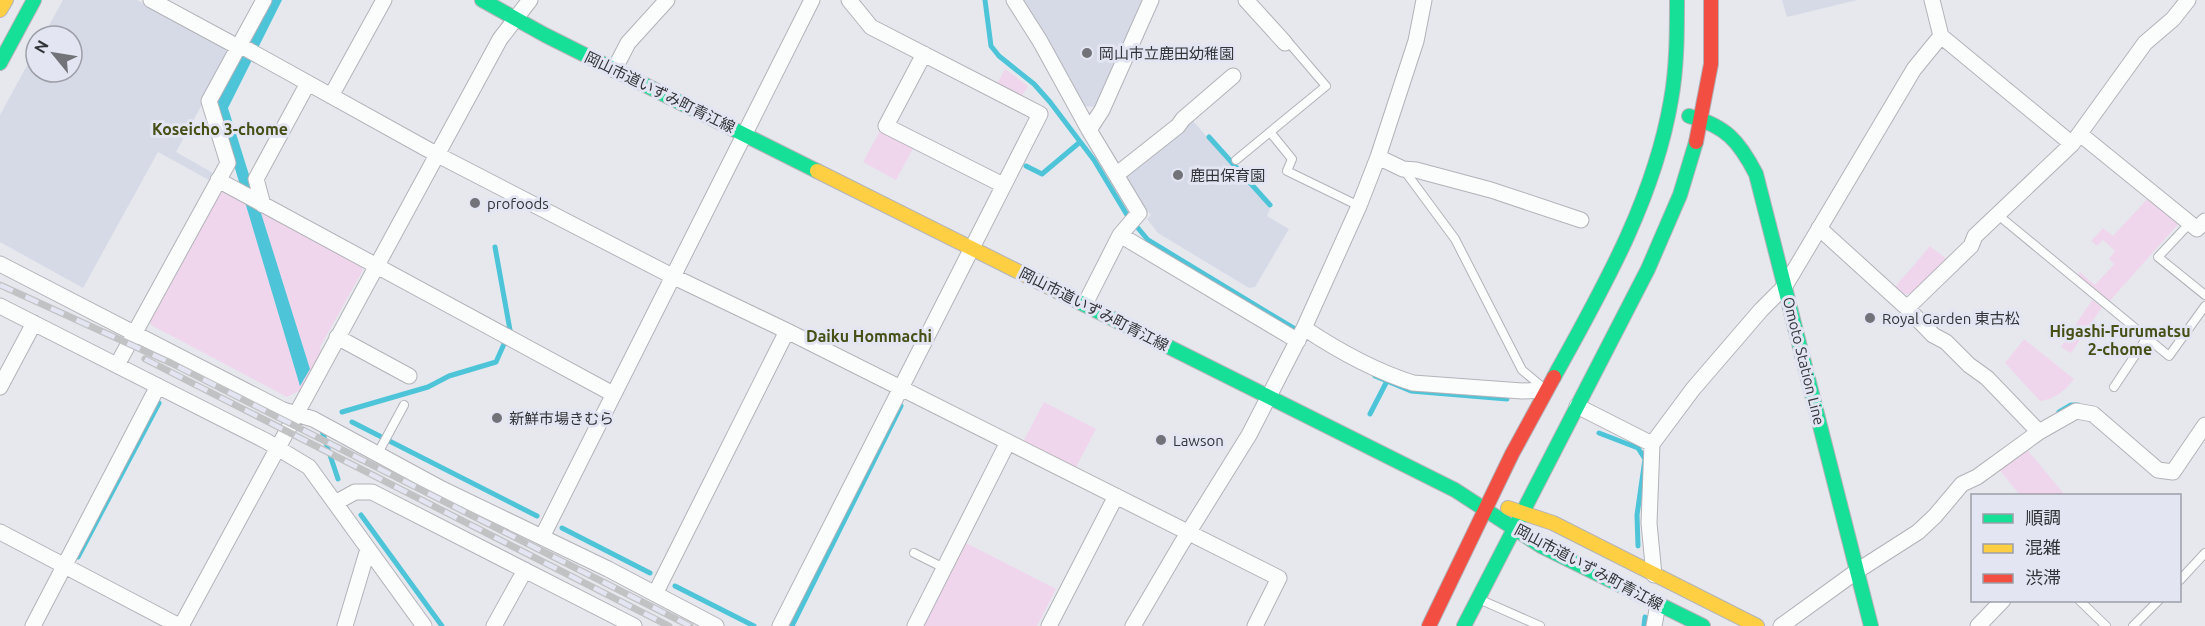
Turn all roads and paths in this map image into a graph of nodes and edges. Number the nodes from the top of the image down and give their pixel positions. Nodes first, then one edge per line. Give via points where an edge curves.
1 (6, 0) edge
2 (34, 0) edge
3 (151, 0) edge
4 (264, 0) edge
5 (384, 0) edge
6 (482, 0) edge
7 (530, 0) edge
8 (667, 0) edge
9 (812, 0) edge
10 (849, 0) edge
11 (1014, 0) edge
12 (1151, 0) edge
13 (1246, 0) edge
14 (1677, 0) edge
15 (1711, 0) edge
16 (1932, 0) edge
17 (2188, 0) edge
18 (1421, 1) edge
19 (0, 10) edge
20 (515, 19) junction
21 (1941, 36) junction
22 (1285, 43) joint
23 (246, 49) junction
24 (924, 54) junction
25 (0, 63) edge
26 (614, 70) junction
27 (1233, 76) dead end
28 (308, 83) junction
29 (331, 96) junction
30 (1669, 112) junction
31 (1702, 119) junction
32 (1089, 130) junction
33 (1270, 132) junction
34 (745, 134) junction
35 (2076, 139) junction
36 (436, 154) junction
37 (1378, 157) junction
38 (1236, 160) dead end
39 (1403, 169) junction
40 (1116, 175) junction
41 (218, 180) junction
42 (1003, 184) junction
43 (261, 204) junction
44 (1359, 206) junction
45 (1998, 215) junction
46 (1581, 220) dead end
47 (2191, 225) edge
48 (1128, 226) junction
49 (1819, 228) junction
50 (972, 249) junction
51 (0, 264) edge
52 (375, 267) junction
53 (672, 276) junction
54 (1785, 286) junction
55 (2205, 295) edge
56 (1085, 304) junction
57 (0, 306) edge
58 (2205, 306) edge
59 (1907, 308) junction
60 (34, 323) junction
61 (788, 331) junction
62 (133, 332) junction
63 (1301, 334) junction
64 (338, 337) junction
65 (2146, 339) junction
66 (117, 365) junction
67 (409, 376) dead end
68 (158, 386) junction
69 (0, 387) edge
70 (2114, 387) dead end
71 (901, 388) junction
72 (1546, 390) junction
73 (614, 394) junction
74 (1270, 397) junction
75 (404, 405) dead end
76 (1577, 406) junction
77 (296, 414) junction
78 (2205, 425) edge
79 (2039, 432) junction
80 (1008, 442) junction
81 (383, 444) junction
82 (1652, 444) junction
83 (278, 448) junction
84 (1116, 496) junction
85 (335, 503) junction
86 (1488, 506) junction
87 (1522, 513) junction
88 (1514, 529) junction
89 (0, 532) edge
90 (1188, 533) junction
91 (542, 537) junction
92 (368, 549) junction
93 (914, 553) dead end
94 (2205, 554) edge
95 (65, 566) junction
96 (944, 568) junction
97 (525, 570) junction
98 (1857, 571) junction
99 (1654, 575) junction
100 (2181, 579) edge
101 (655, 594) junction
102 (1478, 599) junction
103 (2001, 602) edge
104 (2081, 602) edge
105 (2157, 602) edge
106 (1658, 604) junction
107 (617, 622) edge
108 (33, 626) edge
109 (180, 626) edge
110 (345, 626) edge
111 (424, 626) edge
112 (494, 626) edge
113 (634, 626) edge
114 (716, 626) edge
115 (780, 626) edge
116 (915, 626) edge
117 (1049, 626) edge
118 (1133, 626) edge
119 (1256, 626) edge
120 (1429, 626) edge
121 (1464, 626) edge
122 (1540, 626) edge
123 (1654, 626) edge
124 (1703, 626) edge
125 (1757, 626) edge
126 (1781, 626) edge
127 (1871, 626) edge
128 (1978, 626) edge
129 (2106, 626) edge
130 (2133, 626) edge

1 - 19 street
2 - 25 street
3 - 23 street
4 - 23 street
5 - 29 street
6 - 20 street, 岡山市道いずみ町青江線
7 - 20 street
8 - 26 street via 628,43
9 - 34 street
10 - 24 street via 871,27
11 - 32 street
12 - 32 street via 1102,110
13 - 22 street
14 - 30 street via 1677,62
15 - 31 street via 1711,63
16 - 21 street
17 - 35 street via 2145,43
18 - 37 street via 1416,41
20 - 26 street, 岡山市道いずみ町青江線
20 - 36 street
21 - 35 street
21 - 49 street via 1914,69
22 - 33 lane via 1326,86
23 - 28 street
23 - 41 street via 209,101 228,163
24 - 42 street via 1040,114
24 - 42 street via 886,126
26 - 34 street, 岡山市道いずみ町青江線
27 - 40 street
28 - 29 street
28 - 43 street via 256,179
29 - 36 street
30 - 31 street, Omoto Station Line
30 - 72 street via 1638,213
31 - 54 street, Omoto Station Line via 1728,133 1743,149 1756,174
31 - 76 street via 1671,221
32 - 40 street
33 - 38 lane
33 - 44 lane via 1292,159 1287,171
34 - 50 street, 岡山市道いずみ町青江線
34 - 53 street
35 - 45 street
35 - 47 street
36 - 52 street
36 - 53 street
37 - 39 street
37 - 44 street
39 - 46 street via 1491,190
39 - 72 lane via 1455,239 1522,370
40 - 48 street via 1139,213
41 - 43 street
41 - 62 street
42 - 50 street
43 - 52 street
44 - 63 street
45 - 59 street
45 - 65 lane
47 - 55 lane via 2158,256
48 - 56 street
48 - 63 street
49 - 54 street
49 - 59 street
50 - 56 street, 岡山市道いずみ町青江線
50 - 71 street
51 - 62 street
52 - 64 street
52 - 73 street
53 - 61 street
53 - 73 street
54 - 82 street via 1693,389
54 - 98 street, Omoto Station Line
56 - 74 street, 岡山市道いずみ町青江線
57 - 60 street
58 - 65 lane via 2169,356
59 - 79 street via 1987,378
60 - 66 street
60 - 69 street
61 - 71 street
61 - 101 street
62 - 66 street
62 - 77 street
63 - 72 street via 1413,383
63 - 74 street
64 - 67 street
64 - 77 street
65 - 70 lane
66 - 68 street
68 - 83 street
68 - 95 street
71 - 80 street
71 - 115 street
72 - 86 street
73 - 91 street
74 - 86 street, 岡山市道いずみ町青江線
74 - 90 street via 1230,470
75 - 81 lane
76 - 82 street
76 - 87 street
77 - 81 street
77 - 83 street
78 - 79 street via 2173,472 2158,471 2092,414 2076,411
79 - 98 street via 2000,462 1962,484 1918,532
80 - 84 street
80 - 96 street
81 - 91 street via 442,489
82 - 99 street via 1649,523
83 - 85 street via 309,467
83 - 109 street
84 - 90 street
84 - 117 street
85 - 92 street
85 - 97 street via 355,492 372,492
86 - 87 street, 岡山市道いずみ町青江線
86 - 88 street, 岡山市道いずみ町青江線
86 - 120 street
87 - 88 street
87 - 99 street, 岡山市道いずみ町青江線 via 1553,523
88 - 102 street
88 - 106 street, 岡山市道いずみ町青江線
89 - 95 street
90 - 118 street
90 - 119 street via 1279,578
91 - 101 street
92 - 110 street
92 - 111 street
93 - 96 lane
94 - 100 lane
95 - 108 street
95 - 109 street
96 - 116 street
97 - 107 street
97 - 112 street
98 - 126 street
98 - 127 street, Omoto Station Line
99 - 125 street, 岡山市道いずみ町青江線
101 - 114 street
102 - 121 street
102 - 122 lane
103 - 128 street
104 - 129 lane
105 - 130 lane
106 - 123 street
106 - 124 street, 岡山市道いずみ町青江線
107 - 113 street

